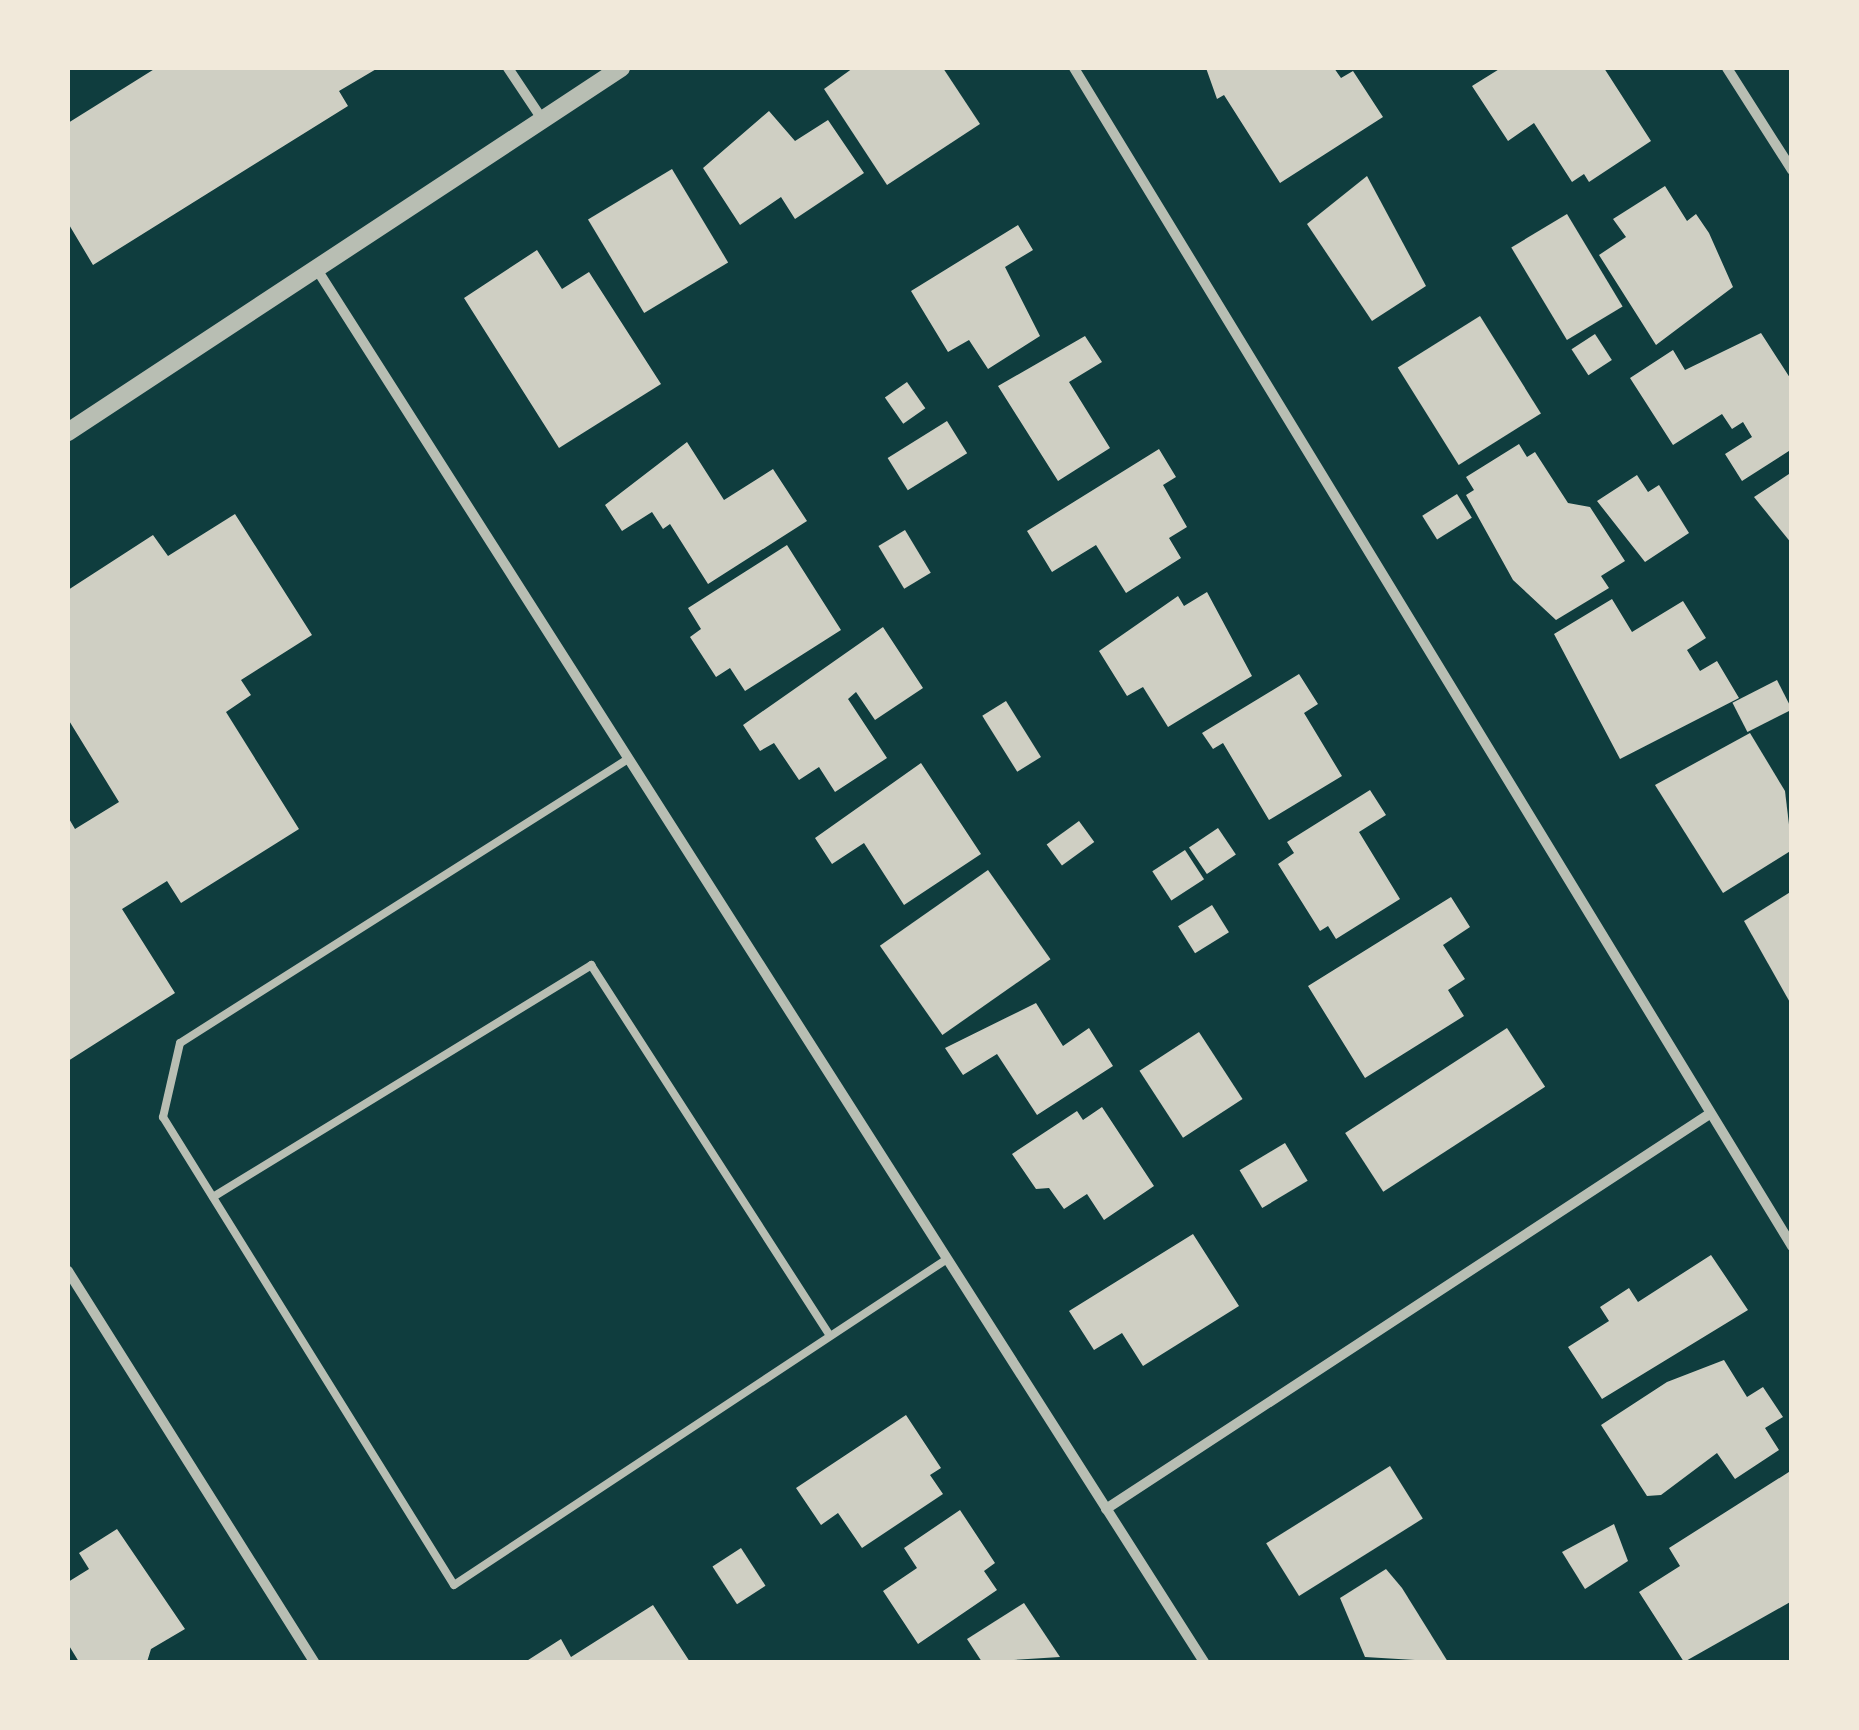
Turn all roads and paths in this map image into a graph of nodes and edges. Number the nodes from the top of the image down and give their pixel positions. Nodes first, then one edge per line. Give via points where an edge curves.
1 (508, 68) edge
2 (621, 68) edge
3 (1074, 68) edge
4 (1727, 68) edge
5 (542, 119) junction
6 (1792, 170) edge
7 (316, 267) junction
8 (68, 432) edge
9 (628, 759) junction
10 (1708, 1114) junction
11 (213, 1197) junction
12 (1792, 1246) edge
13 (947, 1259) junction
14 (68, 1272) edge
15 (830, 1336) junction
16 (1106, 1510) junction
17 (314, 1662) edge
18 (1204, 1662) edge

1 - 5 street
2 - 5 street
3 - 10 street
4 - 6 street
5 - 7 street
7 - 8 street
7 - 9 street
9 - 11 lane via 180,1043 162,1117
9 - 13 street
10 - 12 street
10 - 16 street
11 - 15 lane via 591,965
11 - 15 lane via 454,1585
13 - 15 lane
13 - 16 street
14 - 17 street
16 - 18 street

